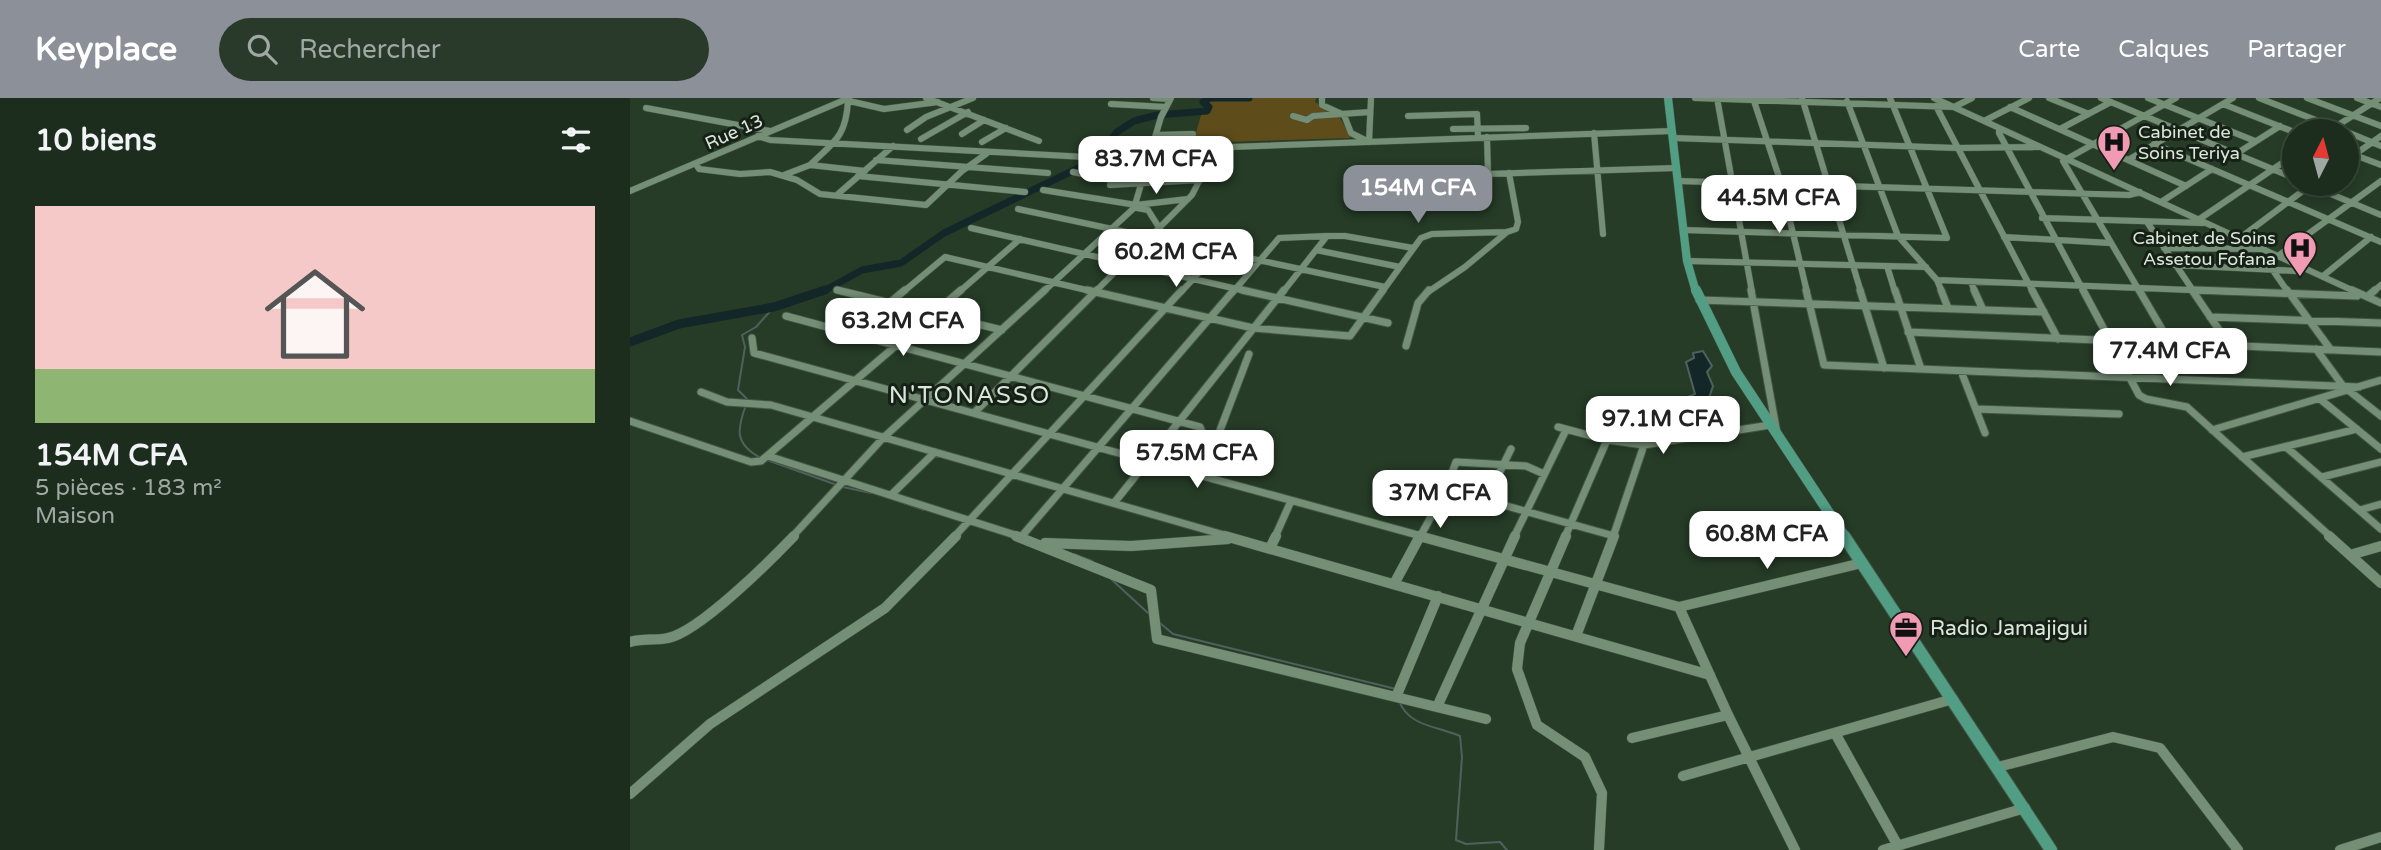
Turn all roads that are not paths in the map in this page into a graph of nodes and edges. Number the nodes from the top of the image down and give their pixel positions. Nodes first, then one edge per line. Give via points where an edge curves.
1 (926, 98) edge
2 (972, 98) edge
3 (1116, 98) edge
4 (1153, 98) edge
5 (1322, 98) edge
6 (1371, 98) edge
7 (1668, 98) edge
8 (1695, 98) edge
9 (1717, 98) edge
10 (1934, 98) edge
11 (1972, 98) edge
12 (2029, 98) edge
13 (2049, 98) edge
14 (2101, 98) edge
15 (2148, 98) edge
16 (2176, 98) edge
17 (2233, 98) edge
18 (2259, 98) edge
19 (2307, 98) edge
20 (2357, 98) edge
21 (2380, 98) edge
22 (1171, 99) edge
23 (1754, 99) edge
24 (847, 100) edge
25 (1803, 100) edge
26 (1847, 101) edge
27 (1891, 101) edge
28 (939, 102) junction
29 (2111, 102) junction
30 (2371, 103) junction
31 (2164, 104) junction
32 (2223, 104) junction
33 (1936, 106) junction
34 (953, 107) junction
35 (1954, 107) junction
36 (2010, 107) junction
37 (2381, 107) edge
38 (646, 108) dead end
39 (1164, 111) junction
40 (968, 112) junction
41 (1370, 112) junction
42 (2089, 114) junction
43 (1344, 115) junction
44 (2354, 115) junction
45 (1293, 116) dead end
46 (1408, 116) dead end
47 (2144, 116) junction
48 (2199, 118) junction
49 (2308, 119) edge
50 (2348, 119) edge
51 (984, 120) junction
52 (1984, 121) junction
53 (2381, 125) edge
54 (2280, 126) joint
55 (1006, 128) junction
56 (1526, 128) dead end
57 (1999, 128) junction
58 (2060, 129) junction
59 (906, 130) dead end
60 (1454, 130) dead end
61 (1478, 130) junction
62 (2178, 130) junction
63 (770, 131) junction
64 (1594, 133) junction
65 (962, 134) dead end
66 (1193, 134) dead end
67 (1672, 134) junction
68 (1156, 135) junction
69 (758, 136) junction
70 (2381, 136) edge
71 (1478, 137) junction
72 (1487, 137) junction
73 (2359, 137) edge
74 (922, 139) dead end
75 (1724, 140) junction
76 (1039, 141) dead end
77 (2255, 141) junction
78 (834, 142) junction
79 (982, 142) dead end
80 (1369, 142) junction
81 (1769, 142) junction
82 (2372, 142) junction
83 (1816, 143) junction
84 (2093, 144) junction
85 (2154, 144) junction
86 (1863, 145) junction
87 (893, 146) junction
88 (1909, 146) junction
89 (2381, 146) edge
90 (2041, 147) junction
91 (1216, 148) junction
92 (1957, 148) junction
93 (2007, 148) junction
94 (1151, 150) junction
95 (2359, 151) edge
96 (987, 153) junction
97 (2236, 154) junction
98 (1086, 157) dead end
99 (2359, 157) edge
100 (2068, 159) junction
101 (876, 160) junction
102 (2128, 160) junction
103 (1210, 162) junction
104 (2282, 163) edge
105 (696, 164) junction
106 (810, 165) junction
107 (2381, 165) edge
108 (1146, 166) junction
109 (964, 167) junction
110 (1676, 168) junction
111 (2212, 169) junction
112 (2272, 169) junction
113 (1597, 170) junction
114 (864, 171) junction
115 (1073, 172) dead end
116 (1048, 173) dead end
117 (1509, 173) junction
118 (2282, 173) edge
119 (784, 175) junction
120 (858, 176) junction
121 (1111, 180) junction
122 (1200, 180) junction
123 (1678, 181) junction
124 (2381, 181) edge
125 (1732, 182) junction
126 (1141, 183) junction
127 (1781, 183) junction
128 (948, 185) junction
129 (1829, 185) junction
130 (2249, 185) junction
131 (1877, 186) junction
132 (2186, 186) junction
133 (1927, 188) junction
134 (1979, 189) junction
135 (1043, 190) dead end
136 (2028, 190) junction
137 (630, 191) edge
138 (1025, 192) dead end
139 (2140, 192) junction
140 (2080, 193) junction
141 (838, 194) junction
142 (2294, 196) edge
143 (2337, 196) edge
144 (1188, 199) junction
145 (2287, 201) junction
146 (2161, 202) junction
147 (2353, 203) junction
148 (1135, 206) junction
149 (1018, 209) dead end
150 (2381, 215) edge
151 (2042, 218) junction
152 (2329, 219) junction
153 (2096, 220) junction
154 (2201, 221) junction
155 (2147, 222) junction
156 (971, 228) dead end
157 (1112, 228) junction
158 (1160, 229) junction
159 (1683, 230) junction
160 (1741, 231) junction
161 (1507, 232) junction
162 (1793, 233) junction
163 (1603, 234) dead end
164 (1844, 235) junction
165 (1327, 236) junction
166 (1898, 236) junction
167 (1153, 237) junction
168 (2004, 237) junction
169 (2371, 237) junction
170 (2240, 238) junction
171 (1020, 239) junction
172 (2054, 239) junction
173 (2381, 242) edge
174 (2110, 243) junction
175 (1413, 248) junction
176 (2164, 248) junction
177 (2264, 249) junction
178 (1220, 250) junction
179 (1316, 250) junction
180 (1084, 254) junction
181 (2278, 256) junction
182 (1261, 260) junction
183 (1687, 261) junction
184 (1747, 262) junction
185 (1126, 263) junction
186 (1800, 264) junction
187 (1853, 265) junction
188 (2175, 265) junction
189 (1886, 266) junction
190 (987, 267) junction
191 (1400, 267) junction
192 (1926, 267) junction
193 (2303, 267) junction
194 (1301, 268) junction
195 (2272, 269) junction
196 (2323, 276) junction
197 (1194, 279) junction
198 (1937, 280) junction
199 (1053, 282) junction
200 (1971, 282) junction
201 (2029, 284) junction
202 (2080, 285) junction
203 (2381, 285) edge
204 (1385, 286) junction
205 (1236, 288) junction
206 (2137, 288) junction
207 (838, 290) dead end
208 (2192, 290) junction
209 (1096, 292) junction
210 (2289, 293) junction
211 (2357, 296) dead end
212 (2368, 296) junction
213 (1278, 298) junction
214 (1699, 300) junction
215 (1754, 300) junction
216 (889, 303) junction
217 (1811, 303) junction
218 (2381, 303) edge
219 (1866, 305) junction
220 (1899, 306) junction
221 (1166, 308) junction
222 (1948, 308) junction
223 (1983, 310) junction
224 (2044, 312) junction
225 (933, 313) junction
226 (786, 316) dead end
227 (1364, 317) junction
228 (2210, 317) junction
229 (1210, 318) junction
230 (2309, 321) junction
231 (1388, 323) dead end
232 (2381, 323) edge
233 (1253, 328) junction
234 (1002, 330) junction
235 (1908, 332) junction
236 (852, 334) junction
237 (752, 338) dead end
238 (2058, 339) junction
239 (2109, 341) junction
240 (2170, 343) junction
241 (896, 345) junction
242 (1406, 346) dead end
243 (2230, 346) junction
244 (2316, 349) junction
245 (2331, 350) junction
246 (2381, 352) edge
247 (1249, 354) dead end
248 (965, 363) junction
249 (1884, 368) junction
250 (1921, 369) junction
251 (1961, 371) junction
252 (1011, 375) junction
253 (2130, 377) junction
254 (2381, 380) edge
255 (855, 381) junction
256 (2346, 388) junction
257 (701, 392) dead end
258 (1083, 395) junction
259 (2320, 398) junction
260 (928, 400) junction
261 (1132, 408) junction
262 (1976, 409) junction
263 (974, 413) junction
264 (2119, 414) dead end
265 (2381, 416) edge
266 (813, 417) junction
267 (630, 421) edge
268 (1179, 421) junction
269 (1770, 425) junction
270 (2357, 429) junction
271 (2212, 430) junction
272 (1985, 433) dead end
273 (1049, 434) junction
274 (1778, 437) junction
275 (883, 438) junction
276 (1607, 440) junction
277 (1644, 445) junction
278 (1098, 447) junction
279 (2286, 447) junction
280 (1511, 449) dead end
281 (2381, 449) edge
282 (935, 452) junction
283 (1211, 454) junction
284 (768, 456) junction
285 (2242, 457) junction
286 (1149, 461) junction
287 (2381, 462) edge
288 (1504, 465) junction
289 (1012, 474) junction
290 (1544, 474) junction
291 (1200, 475) junction
292 (2322, 477) junction
293 (846, 480) junction
294 (1063, 489) junction
295 (1446, 489) junction
296 (891, 495) junction
297 (1291, 500) junction
298 (1486, 500) junction
299 (1114, 503) junction
300 (2381, 504) edge
301 (1526, 510) junction
302 (2360, 510) junction
303 (970, 521) junction
304 (1572, 524) junction
305 (2381, 528) edge
306 (1420, 536) junction
307 (1614, 536) junction
308 (1021, 537) junction
309 (1238, 539) junction
310 (1039, 543) junction
311 (2381, 546) edge
312 (1270, 548) junction
313 (2350, 555) junction
314 (1506, 559) junction
315 (1862, 564) junction
316 (1552, 571) junction
317 (1596, 583) junction
318 (2381, 583) edge
319 (1394, 584) junction
320 (1438, 596) junction
321 (1679, 607) junction
322 (1482, 609) junction
323 (1529, 622) junction
324 (630, 634) edge
325 (1576, 636) junction
326 (642, 638) junction
327 (630, 642) edge
328 (1710, 675) junction
329 (1396, 697) junction
330 (1953, 699) junction
331 (1437, 707) junction
332 (1728, 715) junction
333 (1486, 719) dead end
334 (1835, 733) junction
335 (1633, 738) dead end
336 (1749, 757) junction
337 (1998, 767) junction
338 (1683, 776) dead end
339 (630, 794) edge
340 (2025, 808) junction
341 (2381, 837) edge
342 (1898, 846) junction
343 (1599, 849) edge
344 (1795, 850) edge
345 (1883, 850) edge
346 (2051, 850) edge
347 (2238, 850) edge
348 (2340, 850) edge

1 - 28 street
2 - 34 street
3 - 39 street via 1111,104
4 - 22 street
5 - 43 street via 1322,105
6 - 41 street
7 - 67 main road
8 - 9 street
9 - 23 street
9 - 75 street
10 - 35 street
11 - 35 street
12 - 36 street
13 - 42 street
14 - 29 street
15 - 31 street
16 - 31 street
17 - 32 street
18 - 49 street
19 - 44 street
20 - 30 street
21 - 30 street
22 - 39 street
23 - 25 street
23 - 81 street
24 - 28 street via 884,109
24 - 63 street, Rue 13
24 - 78 street via 847,124
25 - 26 street
25 - 83 street
26 - 27 street
26 - 86 street
27 - 33 street
27 - 88 street
28 - 34 street
29 - 42 street
29 - 47 street
30 - 37 street
30 - 44 street
31 - 47 street
31 - 48 street
32 - 48 street
32 - 54 street
33 - 35 street
33 - 92 street
34 - 40 street
34 - 59 street
35 - 52 street
36 - 52 street
36 - 58 street
38 - 63 street
39 - 68 street
40 - 51 street
40 - 74 street
41 - 43 street
41 - 80 street
42 - 58 street
43 - 45 street via 1307,120
43 - 80 street via 1353,138
44 - 50 street
44 - 53 street
46 - 61 street via 1477,114
47 - 62 street
47 - 84 street
48 - 62 street
48 - 77 street
51 - 55 street
51 - 65 street
52 - 57 street
54 - 77 street
55 - 76 street
55 - 79 street
56 - 61 street
57 - 90 street
57 - 93 street
58 - 84 street
60 - 61 street
61 - 71 street
62 - 85 street
62 - 97 street
63 - 69 street, Rue 13
64 - 67 street
64 - 72 street
64 - 113 street
66 - 68 street
67 - 75 street
67 - 110 main road
68 - 94 street
69 - 78 street
69 - 105 street, Rue 13
70 - 82 street
71 - 72 street
71 - 80 street
72 - 117 street via 1488,174
73 - 82 street
75 - 81 street
75 - 125 street
77 - 97 street
78 - 87 street
78 - 106 street
80 - 91 street
81 - 83 street
81 - 127 street
82 - 89 street
82 - 95 street
83 - 86 street
83 - 129 street
84 - 100 street
84 - 102 street
85 - 102 street
85 - 111 street
86 - 88 street
86 - 131 street
87 - 96 street
87 - 101 street
88 - 92 street
88 - 133 street
90 - 93 street
90 - 100 street
91 - 94 street
91 - 103 street
92 - 93 street
92 - 134 street
93 - 136 street
94 - 108 street
94 - 121 street via 1121,151
96 - 98 street
96 - 109 street
97 - 112 street
99 - 107 street
100 - 139 street
100 - 140 street via 2064,163
101 - 109 street
101 - 114 street
102 - 132 street
103 - 108 street
103 - 122 street
104 - 112 street
105 - 119 street via 715,172
105 - 137 street, Rue 13
106 - 114 street
106 - 119 street
108 - 126 street
109 - 116 street
109 - 128 street
110 - 113 street
110 - 123 main road
111 - 130 street
111 - 132 street
112 - 118 street
112 - 130 street
113 - 117 street
113 - 163 street
114 - 120 street
115 - 121 street
117 - 161 street via 1518,222 1516,229
119 - 141 street via 820,194
120 - 128 street
120 - 141 street
121 - 126 street via 1110,185
122 - 126 street
122 - 144 street
123 - 125 street
123 - 159 main road
124 - 147 street
125 - 127 street
125 - 160 street
126 - 148 street
127 - 129 street
127 - 162 street
128 - 138 street
128 - 141 street via 926,205
129 - 131 street
129 - 164 street
130 - 145 street
130 - 154 street
131 - 133 street
131 - 166 street
132 - 146 street
133 - 134 street
133 - 166 street via 1947,238
134 - 136 street
134 - 168 street
135 - 148 street
136 - 140 street
136 - 151 street
139 - 140 street
139 - 146 street
140 - 153 street
142 - 145 street
143 - 147 street
144 - 148 street
144 - 158 street
145 - 152 street
145 - 170 street
146 - 154 street
147 - 150 street
147 - 152 street
148 - 157 street
148 - 158 street via 1149,211
149 - 157 street
151 - 153 street
151 - 172 street
152 - 169 street
152 - 181 street
153 - 155 street
153 - 174 street
154 - 155 street
154 - 170 street
155 - 176 street
156 - 171 street
157 - 167 street
157 - 180 street
158 - 167 street
159 - 160 street
159 - 183 main road
160 - 162 street
160 - 184 street
161 - 175 street via 1432,234
161 - 242 street via 1430,289 1418,303
162 - 164 street
162 - 186 street
164 - 166 street
164 - 187 street
165 - 175 street
165 - 179 street
165 - 182 street via 1279,238
166 - 192 street
167 - 178 street
167 - 185 street
168 - 172 street
168 - 201 street
169 - 173 street
169 - 196 street
170 - 177 street
171 - 180 street
171 - 190 street
172 - 174 street
172 - 202 street
174 - 206 street
175 - 191 street
176 - 177 street
176 - 188 street
177 - 181 street
178 - 182 street
178 - 197 street
179 - 191 street
179 - 194 street
180 - 185 street
180 - 199 street
181 - 193 street
182 - 194 street
182 - 205 street
183 - 184 street
183 - 214 main road
184 - 186 street
184 - 215 street
185 - 197 street
185 - 209 street
186 - 187 street
186 - 217 street
187 - 189 street
187 - 219 street
188 - 195 street
188 - 208 street
189 - 192 street
189 - 220 street
190 - 199 street
190 - 216 street via 945,257
190 - 225 street
191 - 204 street
192 - 198 street
193 - 195 street via 2296,271
193 - 196 street
194 - 204 street
194 - 213 street
195 - 210 street
196 - 212 street
197 - 205 street
197 - 221 street
198 - 200 street
198 - 222 street
199 - 209 street
199 - 234 street
200 - 201 street
200 - 223 street
201 - 202 street
201 - 224 street
202 - 206 street
202 - 239 street
203 - 212 street
204 - 227 street
205 - 213 street
205 - 229 street
206 - 208 street
206 - 240 street
207 - 216 street
208 - 210 street
208 - 228 street
209 - 221 street
209 - 252 street
210 - 211 street
210 - 230 street
212 - 218 street
213 - 227 street
213 - 233 street
214 - 215 street
214 - 269 main road
215 - 217 street
215 - 274 street
216 - 225 street
216 - 236 street
217 - 219 street
217 - 249 street via 1824,365
219 - 220 street
219 - 249 street
220 - 222 street
220 - 235 street
221 - 229 street
221 - 258 street
222 - 223 street
223 - 224 street
224 - 238 street
225 - 234 street
225 - 241 street
226 - 236 street
227 - 231 street
227 - 233 street via 1350,336
228 - 230 street
228 - 243 street
229 - 233 street
229 - 261 street
230 - 232 street
230 - 245 street
233 - 268 street
234 - 248 street
235 - 238 street
235 - 250 street
236 - 241 street
237 - 255 street via 754,353
238 - 239 street
239 - 240 street
239 - 253 street
240 - 243 street
241 - 248 street
241 - 255 street
243 - 244 street
244 - 245 street
244 - 256 street
245 - 246 street
247 - 283 street
248 - 252 street
248 - 260 street
249 - 250 street
250 - 251 street
251 - 253 street
251 - 262 street
252 - 258 street
252 - 263 street
253 - 256 street
253 - 271 street via 2139,395 2187,407
254 - 256 street
255 - 260 street
255 - 266 street
256 - 259 street
256 - 265 street
257 - 266 street via 727,402 771,405
258 - 261 street
258 - 273 street
259 - 270 street
259 - 271 street
260 - 263 street
260 - 275 street
261 - 268 street
261 - 278 street
262 - 264 street
262 - 272 street
263 - 273 street
266 - 275 street
266 - 284 street
267 - 284 street via 751,462
268 - 283 street via 1200,427
268 - 286 street
269 - 274 main road
269 - 277 street
270 - 279 street
270 - 281 street
271 - 285 street
273 - 278 street
273 - 289 street
274 - 315 main road
275 - 282 street
275 - 293 street
276 - 277 street
276 - 290 street via 1562,429
276 - 304 street
277 - 307 street
278 - 286 street
278 - 294 street
279 - 285 street
279 - 292 street
280 - 288 street
282 - 289 street
282 - 296 street
283 - 291 street
284 - 293 street
285 - 313 street
286 - 291 street
286 - 299 street
287 - 292 street
288 - 290 street via 1526,466
288 - 295 street via 1456,462
288 - 298 street
289 - 294 street
289 - 303 street
290 - 301 street
291 - 297 street
292 - 302 street
293 - 296 street
293 - 326 street via 762,570 688,629 668,638
294 - 299 street
294 - 308 street
295 - 298 street
295 - 306 street
296 - 303 street
297 - 306 street
297 - 312 street
298 - 301 street
299 - 309 street
300 - 302 street
301 - 304 street
301 - 314 street
302 - 305 street
303 - 308 street
303 - 339 street via 885,608 710,724
304 - 307 street
304 - 316 street
306 - 314 street
306 - 319 street
307 - 317 street
308 - 310 street
309 - 310 street via 1130,546
309 - 312 street
310 - 329 street via 1151,590 1157,639
311 - 313 street
312 - 319 street
313 - 318 street
314 - 316 street
314 - 322 street
315 - 321 street
315 - 330 main road
316 - 317 street
316 - 323 street
317 - 321 street
317 - 325 street
319 - 320 street
320 - 322 street
320 - 329 street
321 - 328 street
322 - 323 street
322 - 331 street
323 - 325 street
323 - 343 street via 1520,643 1517,669 1536,725 1585,757 1602,793
324 - 326 street
325 - 328 street
326 - 327 street
328 - 332 street
329 - 331 street
330 - 334 street
330 - 337 main road
331 - 333 street
332 - 335 street
332 - 336 street
334 - 336 street
334 - 342 street
336 - 338 street
336 - 344 street
337 - 340 main road
337 - 347 street via 2113,737 2160,748
340 - 342 street
340 - 346 main road
341 - 348 street
342 - 345 street

